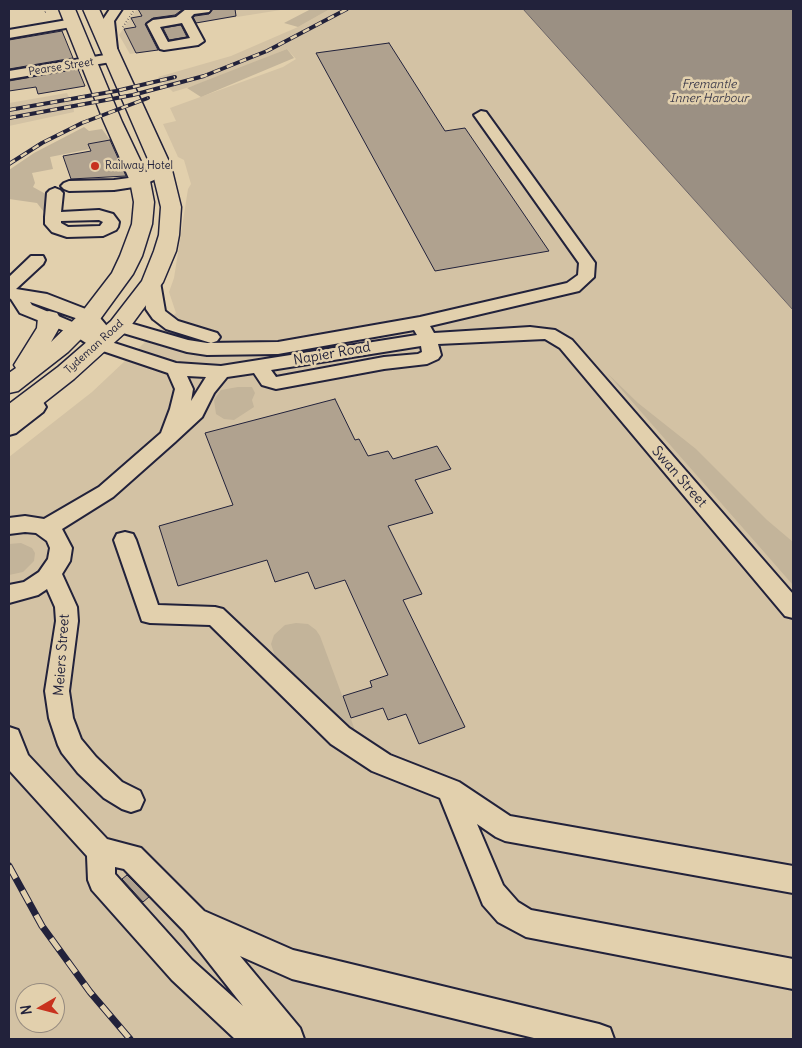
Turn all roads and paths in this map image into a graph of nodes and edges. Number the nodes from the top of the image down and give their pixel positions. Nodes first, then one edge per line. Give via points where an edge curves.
1 (91, 9) edge
2 (116, 9) edge
3 (135, 9) edge
4 (205, 9) edge
5 (59, 14) edge
6 (184, 16) dead end
7 (121, 29) dead end
8 (9, 34) edge
9 (112, 58) junction
10 (89, 62) junction
11 (9, 75) edge
12 (481, 115) dead end
13 (161, 166) junction
14 (140, 181) junction
15 (53, 217) dead end
16 (138, 237) junction
17 (37, 260) dead end
18 (152, 282) junction
19 (12, 292) edge
20 (49, 318) junction
21 (84, 324) junction
22 (119, 326) junction
23 (424, 331) junction
24 (100, 344) junction
25 (566, 344) joint
26 (226, 348) junction
27 (175, 368) junction
28 (221, 372) junction
29 (66, 374) junction
30 (12, 383) edge
31 (9, 417) edge
32 (9, 428) edge
33 (168, 437) junction
34 (12, 525) edge
35 (46, 528) junction
36 (125, 540) dead end
37 (51, 574) junction
38 (9, 595) edge
39 (793, 610) edge
40 (9, 738) edge
41 (450, 790) junction
42 (132, 800) dead end
43 (100, 850) junction
44 (793, 879) edge
45 (194, 921) junction
46 (793, 974) edge
47 (257, 1039) edge
48 (289, 1039) edge
49 (599, 1039) edge

1 - 9 main road, Tydeman Road
2 - 9 street via 108,22
3 - 7 path
4 - 6 street via 191,11
5 - 8 street
5 - 10 main road, Tydeman Road
9 - 10 street, Pearse Street
9 - 13 main road, Tydeman Road
10 - 11 street, Pearse Street
10 - 14 main road, Tydeman Road
12 - 23 street via 587,263 586,277 573,287 469,312
13 - 14 street via 150,177
13 - 18 main road, Tydeman Road via 171,207 171,221 166,251
14 - 15 street via 62,190
14 - 16 main road, Tydeman Road via 144,202
16 - 21 main road, Tydeman Road via 122,274
16 - 22 main road via 140,263 111,316
17 - 19 street
18 - 22 main road, Tydeman Road
18 - 26 street via 158,315 172,325 210,337
19 - 20 street via 26,310
19 - 21 street via 41,298
20 - 21 street
20 - 30 main road via 48,328 38,348
21 - 24 street
21 - 30 main road, Tydeman Road via 60,347
22 - 24 main road, Tydeman Road
22 - 26 street, Napier Road via 187,346
23 - 25 street, Napier Road via 549,334
23 - 26 street, Napier Road via 278,348
23 - 28 street via 432,355 421,360 384,363 276,383 269,381 259,366
24 - 27 street
24 - 29 main road, Tydeman Road
25 - 39 street, Swan Street
27 - 28 street
27 - 33 street via 184,389 180,409
28 - 33 street via 206,390 195,412
29 - 31 main road, Tydeman Road
29 - 32 street via 46,399
33 - 35 street via 106,492
34 - 35 street
35 - 37 street via 56,536 61,548 59,561
36 - 41 street via 150,614 215,616 340,736 381,763
37 - 38 street via 36,586
37 - 42 street, Meiers Street via 66,607 67,620 57,691 61,718 71,745 87,765 113,790
40 - 43 street via 18,762
41 - 44 street via 505,828
41 - 46 street via 493,895 508,912 526,923
43 - 45 street via 131,857
43 - 47 street via 102,880 182,970
45 - 48 street
45 - 49 street via 292,964

